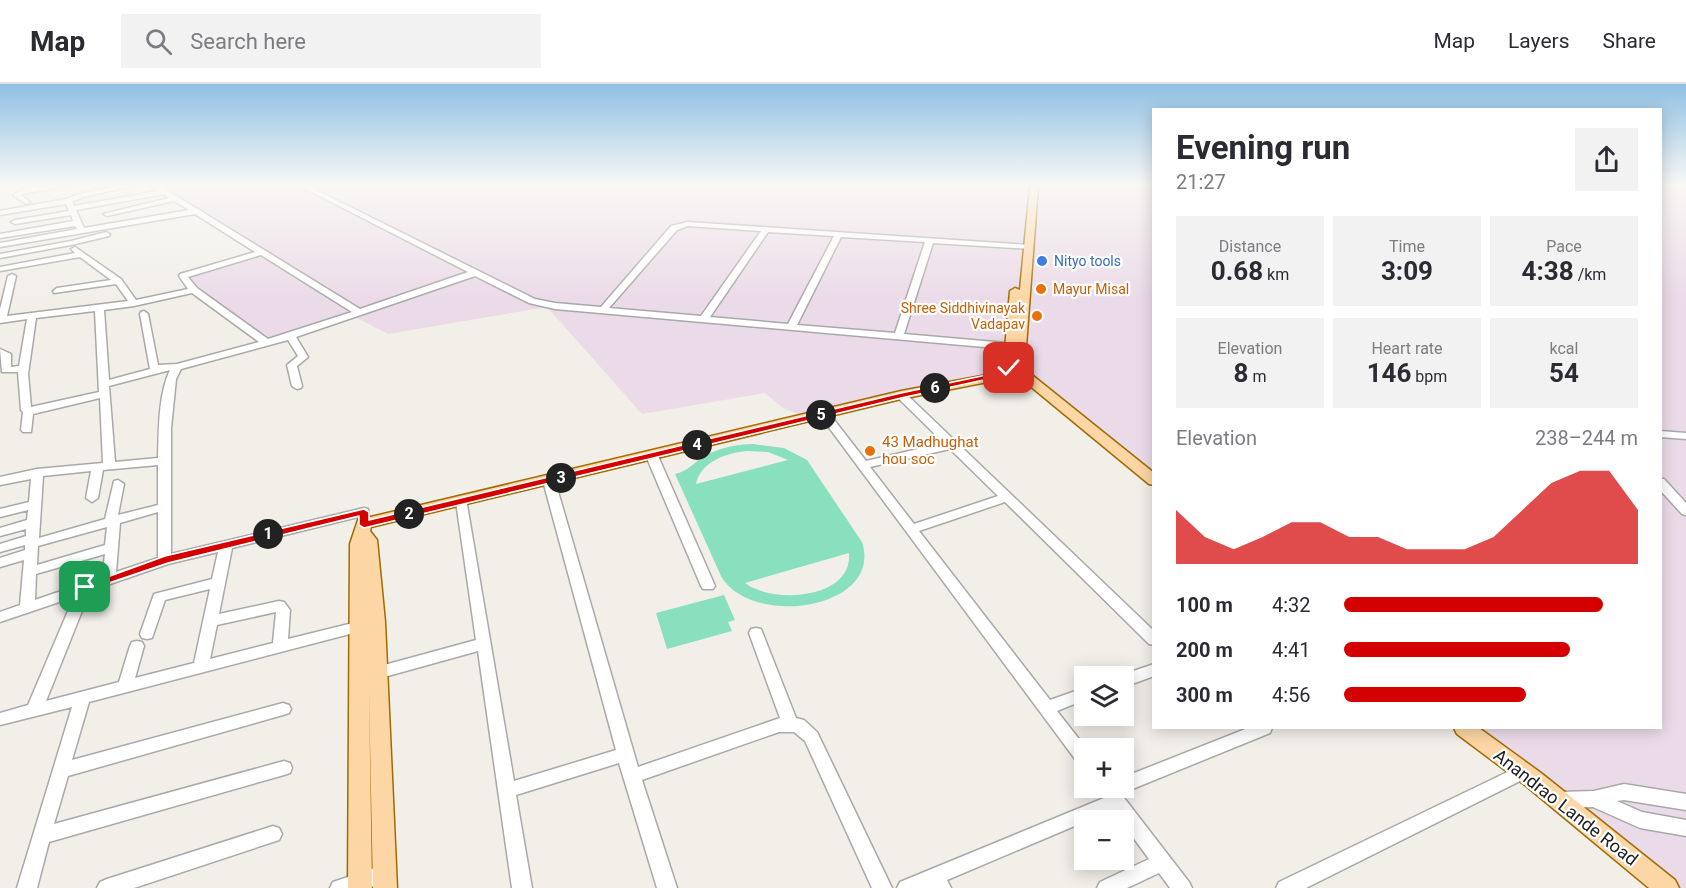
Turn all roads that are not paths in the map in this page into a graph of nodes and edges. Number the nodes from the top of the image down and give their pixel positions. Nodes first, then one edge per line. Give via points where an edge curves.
1 (22, 224) edge
2 (39, 224) edge
3 (77, 224) edge
4 (123, 224) joint
5 (216, 224) edge
6 (380, 224) edge
7 (387, 224) edge
8 (1025, 224) edge
9 (1028, 224) edge
10 (0, 228) edge
11 (767, 228) junction
12 (81, 231) junction
13 (839, 233) junction
14 (0, 236) edge
15 (930, 240) junction
16 (0, 245) edge
17 (1025, 247) junction
18 (76, 249) junction
19 (260, 253) junction
20 (0, 256) edge
21 (0, 262) edge
22 (0, 269) edge
23 (484, 270) junction
24 (474, 273) junction
25 (12, 276) dead end
26 (118, 281) junction
27 (194, 290) junction
28 (57, 291) dead end
29 (543, 303) junction
30 (141, 306) junction
31 (99, 308) junction
32 (603, 310) junction
33 (360, 313) junction
34 (32, 316) junction
35 (704, 319) junction
36 (1, 320) edge
37 (791, 327) junction
38 (291, 336) junction
39 (898, 337) junction
40 (265, 342) junction
41 (1015, 347) junction
42 (26, 355) junction
43 (2, 357) edge
44 (177, 367) junction
45 (161, 369) junction
46 (24, 372) junction
47 (1015, 372) junction
48 (0, 380) edge
49 (297, 386) dead end
50 (104, 388) junction
51 (901, 395) junction
52 (27, 408) junction
53 (1063, 413) junction
54 (824, 414) junction
55 (27, 430) dead end
56 (1662, 434) edge
57 (1686, 436) edge
58 (952, 445) junction
59 (651, 456) junction
60 (166, 461) junction
61 (104, 465) junction
62 (863, 465) junction
63 (37, 473) junction
64 (1152, 480) edge
65 (549, 481) junction
66 (0, 482) edge
67 (118, 484) dead end
68 (1662, 484) edge
69 (1152, 487) edge
70 (92, 498) dead end
71 (1006, 498) junction
72 (462, 502) junction
73 (33, 505) junction
74 (163, 507) junction
75 (1686, 512) edge
76 (0, 513) edge
77 (112, 521) junction
78 (32, 523) junction
79 (364, 529) junction
80 (911, 529) junction
81 (0, 532) edge
82 (226, 544) junction
83 (30, 545) junction
84 (112, 547) junction
85 (0, 548) edge
86 (165, 560) junction
87 (0, 563) edge
88 (29, 572) junction
89 (109, 579) junction
90 (219, 582) junction
91 (708, 586) dead end
92 (85, 587) junction
93 (27, 608) junction
94 (0, 617) edge
95 (211, 621) junction
96 (367, 625) junction
97 (756, 633) dead end
98 (1152, 638) edge
99 (483, 644) junction
100 (280, 647) junction
101 (201, 667) junction
102 (1152, 671) edge
103 (377, 673) junction
104 (1134, 677) edge
105 (125, 687) junction
106 (82, 698) junction
107 (1074, 698) edge
108 (1047, 708) junction
109 (283, 709) dead end
110 (34, 710) junction
111 (0, 719) edge
112 (790, 723) junction
113 (1252, 729) edge
114 (1465, 729) edge
115 (1074, 744) edge
116 (625, 754) junction
117 (284, 768) dead end
118 (62, 770) junction
119 (1522, 772) junction
120 (633, 776) junction
121 (1134, 782) edge
122 (506, 791) junction
123 (1100, 798) edge
124 (1120, 798) edge
125 (1594, 799) junction
126 (1558, 800) junction
127 (1686, 802) edge
128 (1686, 828) edge
129 (273, 834) dead end
130 (42, 836) junction
131 (1162, 862) junction
132 (384, 881) edge
133 (939, 882) edge
134 (360, 885) edge
135 (27, 888) edge
136 (107, 888) edge
137 (340, 888) edge
138 (522, 888) edge
139 (667, 888) edge
140 (882, 888) edge
141 (907, 888) edge
142 (1107, 888) edge
143 (1182, 888) edge
144 (1286, 888) edge
145 (1667, 888) edge

1 - 10 street
2 - 14 street
3 - 12 street
4 - 12 street
4 - 18 street
5 - 19 street
6 - 24 street
7 - 23 street
8 - 17 main road
9 - 17 main road
11 - 13 street
11 - 32 street via 677,226
11 - 35 street
12 - 16 street
13 - 15 street
13 - 37 street
15 - 17 street
15 - 39 street
17 - 41 main road
18 - 20 street
18 - 21 street
18 - 22 street
18 - 26 street
19 - 27 street via 183,276
19 - 33 street
23 - 24 street
23 - 29 street
24 - 29 street
24 - 33 street
25 - 36 street
26 - 28 street
26 - 30 street
27 - 30 street
27 - 40 street
29 - 32 street
30 - 31 street
30 - 45 street via 154,368
31 - 34 street
31 - 50 street
32 - 35 street
33 - 38 street
34 - 36 street
34 - 42 street
35 - 37 street
37 - 39 street
38 - 40 street
38 - 49 street via 303,357 292,365
39 - 41 street
40 - 44 street
41 - 47 main road
42 - 43 street
42 - 46 street
43 - 46 street via 6,370
44 - 45 street
44 - 60 street via 171,376 164,419
45 - 50 street
46 - 48 street
46 - 52 street
47 - 51 main road
47 - 53 main road via 1018,384
50 - 52 street
50 - 61 street
51 - 54 main road
51 - 58 street
52 - 55 street
53 - 64 main road
53 - 69 main road
54 - 59 main road
54 - 62 street
56 - 57 street
58 - 62 street
58 - 71 street
59 - 65 main road
59 - 91 street
60 - 61 street
60 - 74 street
61 - 63 street
61 - 70 street
62 - 80 street
63 - 66 street
63 - 73 street
65 - 72 main road
65 - 116 street
67 - 77 street
68 - 75 street
71 - 80 street
71 - 98 street
72 - 79 main road
72 - 99 street
73 - 76 street
73 - 78 street
74 - 77 street
74 - 86 street
77 - 83 street
77 - 84 street
78 - 81 street
78 - 83 street
79 - 82 street via 364,512
79 - 96 main road via 358,544
80 - 108 street
82 - 86 street
82 - 90 street
83 - 85 street
83 - 87 street
83 - 88 street
84 - 88 street
84 - 89 street
86 - 89 street
88 - 93 street
89 - 92 street
90 - 95 street
90 - 105 street via 159,597
92 - 93 street
92 - 110 street
93 - 94 street
95 - 100 street via 279,606 283,610
95 - 101 street
96 - 100 street
96 - 103 main road
96 - 134 main road
97 - 112 street
99 - 103 street
99 - 122 street
100 - 101 street
101 - 105 street
102 - 104 street
103 - 132 main road
105 - 106 street
106 - 110 street
106 - 118 street
107 - 108 street
108 - 115 street
109 - 118 street
110 - 111 street
112 - 120 street
112 - 140 street via 811,737
113 - 121 street
114 - 119 main road, Anandrao Lande Road
116 - 120 street
116 - 122 street
117 - 130 street
118 - 130 street
119 - 126 main road, Anandrao Lande Road
119 - 144 street
120 - 139 street
122 - 138 street
123 - 133 street
124 - 131 street
125 - 126 street
125 - 127 street via 1624,792
125 - 128 street via 1640,820
126 - 145 main road, Anandrao Lande Road
129 - 136 street
130 - 135 street
131 - 142 street
131 - 143 street
132 - 134 street
133 - 141 street
134 - 137 street

